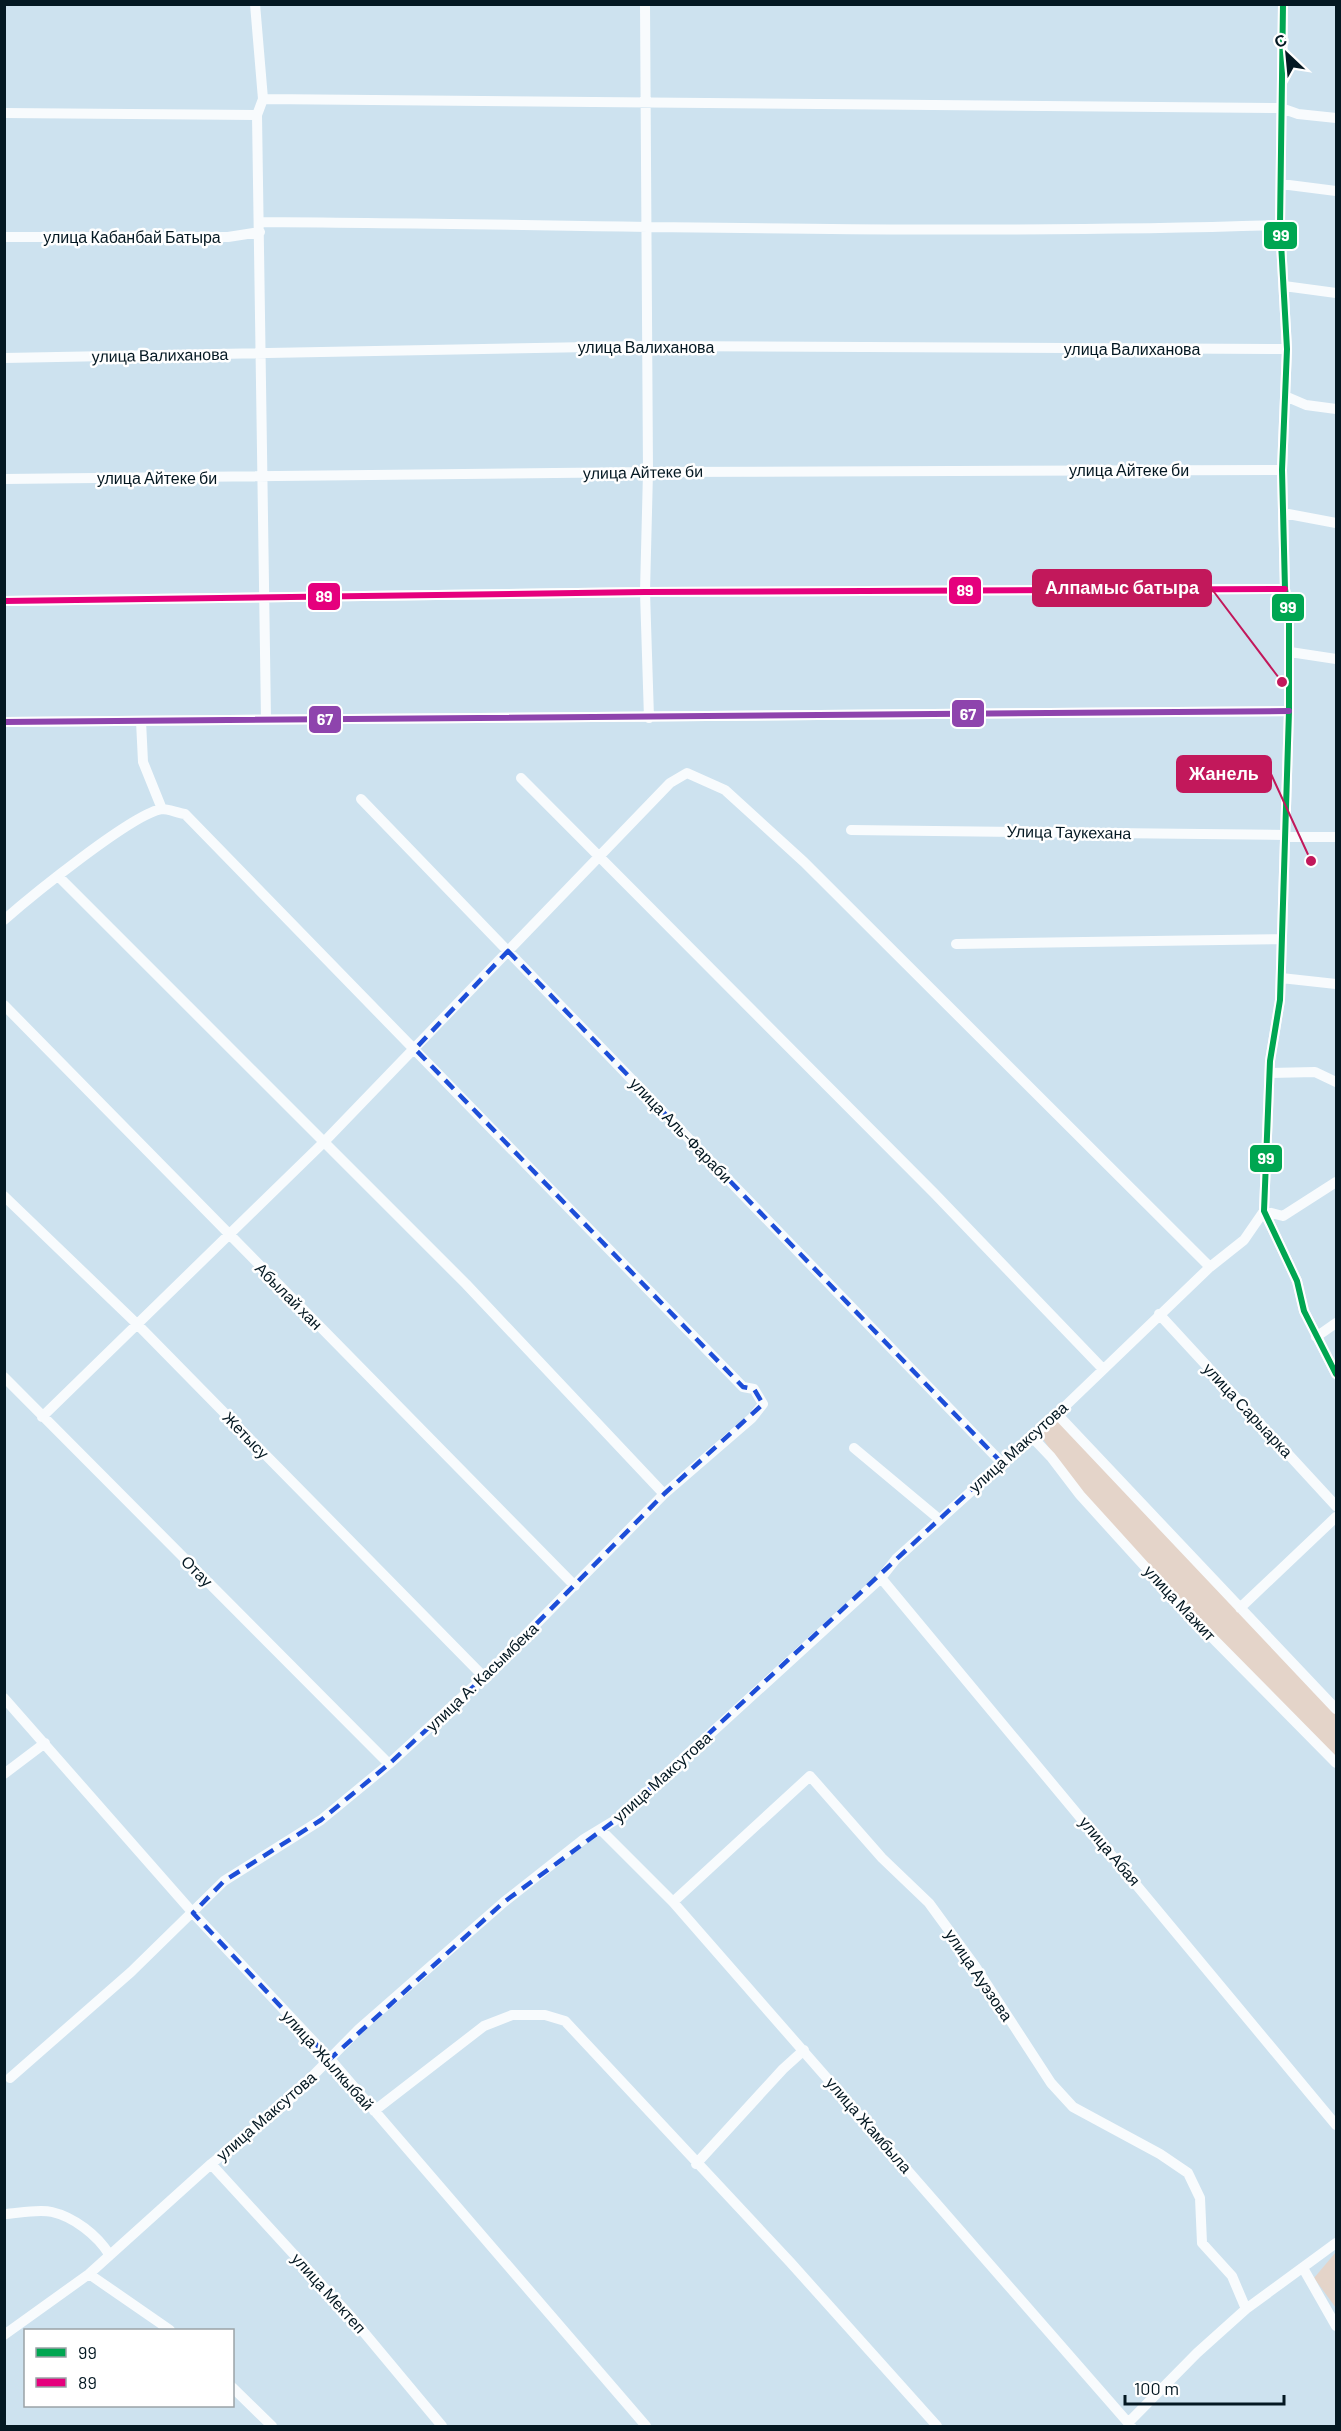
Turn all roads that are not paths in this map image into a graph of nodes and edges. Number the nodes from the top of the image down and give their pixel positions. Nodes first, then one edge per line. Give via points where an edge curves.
1 (255, 4) edge
2 (645, 4) edge
3 (1283, 4) edge
4 (263, 99) junction
5 (644, 103) junction
6 (1281, 108) junction
7 (4, 113) edge
8 (257, 115) junction
9 (1336, 118) edge
10 (1281, 184) junction
11 (1336, 191) edge
12 (645, 225) junction
13 (1280, 225) junction
14 (260, 227) junction
15 (4, 237) edge
16 (1284, 286) junction
17 (1336, 293) edge
18 (646, 346) junction
19 (1287, 349) junction
20 (260, 354) junction
21 (4, 358) edge
22 (1285, 396) junction
23 (1336, 409) edge
24 (1282, 470) junction
25 (648, 472) junction
26 (262, 477) junction
27 (4, 479) edge
28 (1283, 513) junction
29 (1336, 523) edge
30 (1285, 589) junction
31 (645, 592) junction
32 (263, 599) junction
33 (4, 601) edge
34 (1290, 652) junction
35 (1336, 659) edge
36 (1289, 711) junction
37 (649, 717) junction
38 (266, 719) junction
39 (4, 722) edge
40 (141, 722) junction
41 (521, 778) dead end
42 (361, 799) dead end
43 (162, 809) junction
44 (851, 830) dead end
45 (1286, 836) junction
46 (1336, 837) edge
47 (600, 857) junction
48 (58, 876) junction
49 (4, 920) edge
50 (1282, 939) junction
51 (956, 944) dead end
52 (508, 951) junction
53 (1281, 978) junction
54 (1336, 984) edge
55 (4, 1005) edge
56 (415, 1049) junction
57 (1270, 1073) junction
58 (1336, 1082) edge
59 (323, 1143) junction
60 (1336, 1182) edge
61 (4, 1196) edge
62 (1264, 1211) junction
63 (229, 1234) junction
64 (1210, 1267) junction
65 (1160, 1314) junction
66 (1336, 1323) edge
67 (138, 1325) junction
68 (1316, 1337) junction
69 (1102, 1368) junction
70 (1336, 1374) edge
71 (4, 1377) edge
72 (1056, 1414) junction
73 (42, 1417) junction
74 (1031, 1436) junction
75 (854, 1448) dead end
76 (1001, 1462) junction
77 (664, 1494) junction
78 (1336, 1506) edge
79 (1336, 1517) edge
80 (939, 1519) junction
81 (881, 1578) junction
82 (575, 1586) junction
83 (1240, 1608) junction
84 (484, 1677) junction
85 (4, 1698) edge
86 (1336, 1708) edge
87 (45, 1743) junction
88 (1336, 1763) edge
89 (389, 1764) junction
90 (4, 1774) edge
91 (601, 1830) junction
92 (673, 1902) junction
93 (193, 1913) junction
94 (804, 2050) junction
95 (330, 2059) junction
96 (10, 2078) dead end
97 (374, 2111) junction
98 (1336, 2126) edge
99 (211, 2164) junction
100 (696, 2164) junction
101 (4, 2214) edge
102 (1336, 2243) edge
103 (109, 2254) junction
104 (1303, 2268) junction
105 (89, 2274) junction
106 (1246, 2309) junction
107 (1336, 2326) edge
108 (167, 2329) edge
109 (4, 2335) edge
110 (234, 2388) edge
111 (1130, 2425) edge
112 (272, 2427) edge
113 (442, 2427) edge
114 (646, 2427) edge
115 (937, 2427) edge

1 - 4 street
2 - 5 street
3 - 6 street
4 - 5 street
4 - 8 street
5 - 6 street
5 - 12 street
6 - 9 street
6 - 10 street
7 - 8 street
8 - 14 street
10 - 11 street
10 - 13 street
12 - 13 street, улица Кабанбай Батыра via 775,230 1133,230
12 - 14 street, улица Кабанбай Батыра
12 - 18 street
13 - 16 street
14 - 15 street, улица Кабанбай Батыра via 228,237
14 - 20 street
16 - 17 street
16 - 19 street
18 - 19 street, улица Валиханова
18 - 20 street, улица Валиханова
18 - 25 street
19 - 22 street
20 - 21 street, улица Валиханова
20 - 26 street
22 - 23 street via 1306,405
22 - 24 street
24 - 25 street, улица Айтеке би
24 - 28 street
25 - 26 street, улица Айтеке би
25 - 31 street
26 - 27 street, улица Айтеке би
26 - 32 street
28 - 29 street
28 - 30 street
30 - 31 street
30 - 34 street via 1290,614
31 - 32 street
31 - 37 street
32 - 33 street
32 - 38 street
34 - 35 street
34 - 36 street
36 - 37 street
36 - 45 street
37 - 38 street
38 - 40 street
39 - 40 street
40 - 43 street via 144,762
41 - 47 street
42 - 52 street, улица Аль-Фараби
43 - 48 street via 133,824
43 - 56 street via 185,814
44 - 45 street, Улица Таукехана
45 - 46 street, Улица Таукехана
45 - 50 street
47 - 52 street
47 - 64 street via 669,783 687,772 724,790 812,870
47 - 69 street
48 - 49 street
48 - 59 street
50 - 51 street
50 - 53 street
52 - 56 street
52 - 76 street, улица Аль-Фараби
53 - 54 street
53 - 57 street
55 - 63 street, Абылай хан
56 - 59 street
56 - 77 street, улица А. Касымбека via 743,1387 754,1389 763,1404
57 - 58 street via 1315,1072
57 - 62 street
59 - 63 street
59 - 77 street via 473,1292
60 - 62 street via 1283,1216
61 - 67 street, Жетысу
62 - 64 street, улица Максутова via 1244,1240
62 - 68 street via 1297,1281 1304,1311
63 - 67 street
63 - 82 street, Абылай хан
64 - 65 street, улица Максутова
65 - 69 street, улица Максутова
65 - 78 street, улица Сарыарка
66 - 68 street
67 - 73 street
67 - 84 street, Жетысу
68 - 70 street
69 - 72 street, улица Максутова
71 - 73 street, Отау
72 - 74 street, улица Максутова
72 - 83 street
73 - 89 street, Отау
74 - 76 street, улица Максутова
74 - 88 street, улица Мажит via 1177,1602
75 - 80 street
76 - 80 street, улица Максутова
77 - 82 street, улица А. Касымбека
79 - 83 street
80 - 81 street, улица Максутова
81 - 91 street, улица Максутова
81 - 98 street, улица Абая
82 - 84 street, улица А. Касымбека
83 - 86 street
84 - 89 street, улица А. Касымбека
85 - 87 street, улица Жылкыбай
87 - 90 street
87 - 93 street, улица Жылкыбай
89 - 93 street, улица А. Касымбека via 321,1820 224,1881
91 - 92 street, улица Жамбыла
91 - 95 street, улица Максутова via 504,1902
92 - 94 street, улица Жамбыла
92 - 106 street, улица Ауэзова via 810,1776 882,1858 930,1903 1051,2083 1073,2107 1188,2173 1200,2198 1202,2243 1232,2276
93 - 95 street, улица Жылкыбай
93 - 96 street, улица А. Касымбека
94 - 100 street
94 - 111 street, улица Жамбыла
95 - 97 street, улица Жылкыбай
95 - 99 street, улица Максутова via 288,2101
97 - 100 street via 484,2026 512,2015 545,2015 565,2021
97 - 114 street, улица Жылкыбай
99 - 103 street, улица Максутова
99 - 113 street, улица Мектеп via 352,2318
100 - 115 street via 790,2262
101 - 103 street via 52,2212 78,2223
102 - 104 street
103 - 105 street, улица Максутова
104 - 106 street
104 - 107 street
105 - 108 street
105 - 109 street, улица Максутова
106 - 111 street via 1197,2353
110 - 112 street

